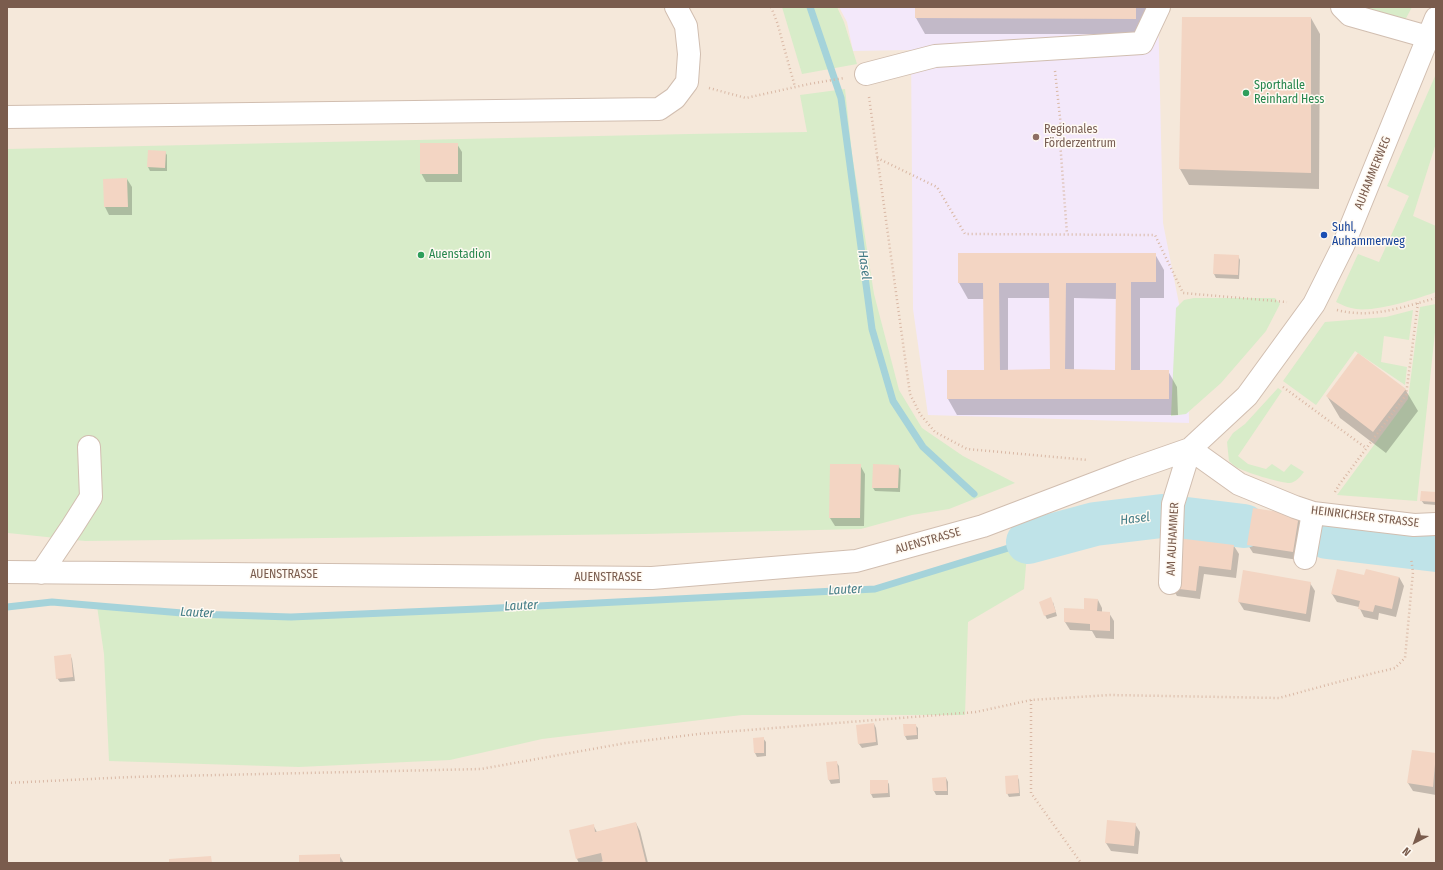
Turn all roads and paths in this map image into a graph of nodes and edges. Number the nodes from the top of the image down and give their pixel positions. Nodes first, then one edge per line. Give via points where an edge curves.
1 (676, 7) edge
2 (771, 7) edge
3 (1159, 7) edge
4 (1342, 7) edge
5 (1436, 18) edge
6 (1428, 37) junction
7 (1053, 49) junction
8 (858, 76) junction
9 (687, 82) junction
10 (795, 87) junction
11 (7, 117) edge
12 (877, 158) junction
13 (1067, 234) junction
14 (1436, 298) edge
15 (1418, 303) junction
16 (1314, 304) junction
17 (1263, 373) junction
18 (89, 447) dead end
19 (1366, 448) junction
20 (1190, 449) junction
21 (1093, 461) dead end
22 (1319, 513) junction
23 (1436, 524) edge
24 (1305, 558) dead end
25 (1411, 558) dead end
26 (7, 572) edge
27 (41, 573) junction
28 (1170, 583) dead end
29 (1031, 700) junction
30 (7, 783) edge
31 (1081, 863) edge

1 - 9 street via 686,26 689,54
2 - 10 path
3 - 7 street via 1142,43
4 - 6 street via 1350,14
5 - 6 street, AUHAMMERWEG
6 - 16 street, AUHAMMERWEG via 1343,246
7 - 8 street via 935,56
7 - 13 path via 1061,127
8 - 10 path
8 - 12 path
9 - 10 path via 746,98
9 - 11 street via 675,98 659,109
12 - 13 path via 937,187 965,234
12 - 21 path via 910,394 920,414 935,432 967,449
13 - 16 path via 1155,235 1183,293
14 - 15 path
15 - 16 path via 1381,313 1347,313
15 - 19 path via 1406,394
16 - 17 street, AUHAMMERWEG
17 - 19 path
17 - 20 street, AUHAMMERWEG via 1247,396
18 - 27 street via 91,497
19 - 22 path
20 - 22 street, HEINRICHSER STRASSE via 1239,484 1295,507
20 - 27 street, AUENSTRASSE via 983,526 856,561 652,578
20 - 28 street, AM AUHAMMER via 1172,515
22 - 23 street, HEINRICHSER STRASSE via 1414,525
22 - 24 street
25 - 29 path via 1413,572 1405,658 1395,668 1279,698 1110,695
26 - 27 street, AUENSTRASSE
29 - 30 path via 976,712 698,734 626,743 481,769 131,777
29 - 31 path via 1031,793

